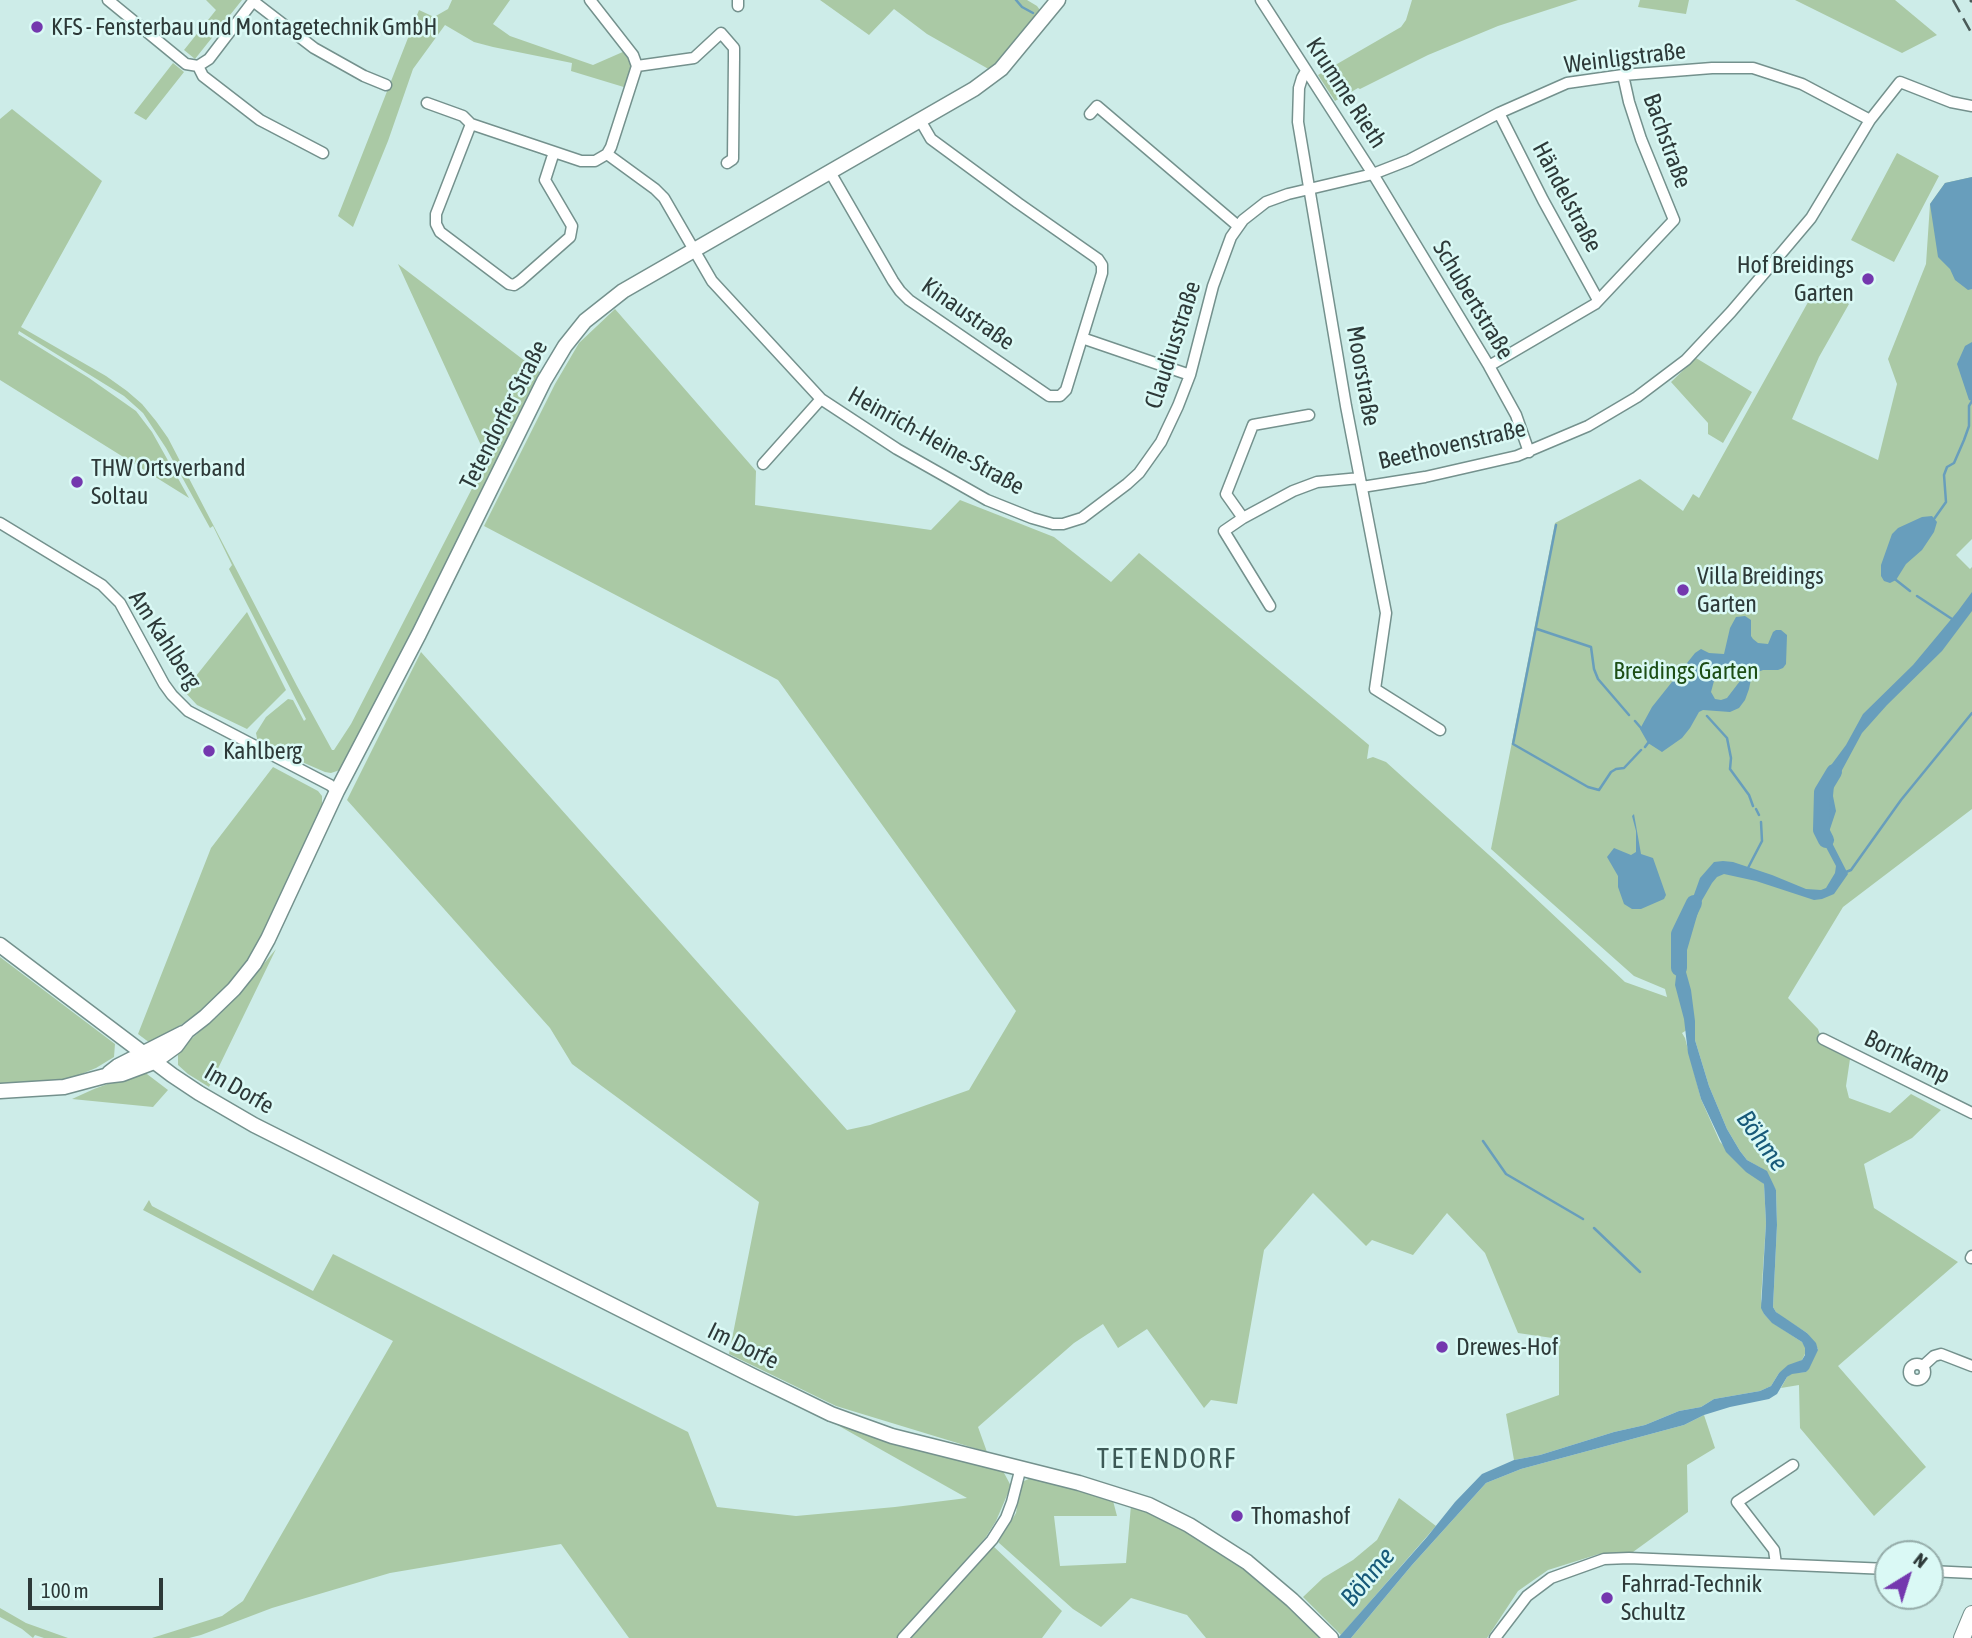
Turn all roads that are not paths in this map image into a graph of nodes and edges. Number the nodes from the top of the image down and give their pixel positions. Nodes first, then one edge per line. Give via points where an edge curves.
1 (108, 0) edge
2 (590, 0) edge
3 (1058, 0) edge
4 (1261, 0) edge
5 (253, 1) edge
6 (198, 66) junction
7 (637, 66) junction
8 (1306, 71) junction
9 (1623, 75) junction
10 (386, 85) dead end
11 (427, 103) dead end
12 (1972, 106) edge
13 (1499, 113) junction
14 (1090, 114) dead end
15 (920, 120) junction
16 (1870, 120) junction
17 (471, 124) junction
18 (554, 152) junction
19 (323, 153) dead end
20 (607, 154) junction
21 (727, 163) dead end
22 (830, 172) junction
23 (1373, 174) junction
24 (1310, 188) junction
25 (1238, 226) junction
26 (694, 250) junction
27 (1598, 300) junction
28 (1082, 338) junction
29 (1489, 366) junction
30 (1190, 375) junction
31 (821, 399) junction
32 (1309, 415) dead end
33 (1529, 452) junction
34 (763, 464) dead end
35 (1361, 482) junction
36 (1032, 518) joint
37 (1243, 518) junction
38 (0, 523) edge
39 (1270, 606) dead end
40 (1440, 730) dead end
41 (337, 791) junction
42 (0, 945) edge
43 (187, 1031) junction
44 (123, 1039) junction
45 (1822, 1039) dead end
46 (176, 1046) junction
47 (149, 1058) junction
48 (118, 1066) junction
49 (172, 1075) junction
50 (105, 1076) junction
51 (0, 1091) edge
52 (1972, 1113) edge
53 (1923, 1366) dead end
54 (1972, 1366) edge
55 (1793, 1465) dead end
56 (1021, 1467) junction
57 (1776, 1564) junction
58 (1874, 1568) edge
59 (1944, 1572) edge
60 (1972, 1573) edge
61 (1972, 1615) edge
62 (1331, 1637) edge
63 (903, 1638) edge
64 (1495, 1638) edge
65 (1962, 1638) edge

1 - 6 street via 186,64
2 - 7 street
3 - 15 street, Tetendorfer Straße via 1000,69
4 - 8 street, Krumme Rieth
5 - 6 street via 209,59
5 - 10 street via 314,48
6 - 19 street via 203,76 260,120
7 - 20 street
7 - 21 street via 694,58 721,33 734,48 733,159
8 - 23 street, Krumme Rieth
8 - 24 street, Moorstraße via 1299,88 1297,116
9 - 13 street, Weinligstraße via 1567,83
9 - 16 street, Weinligstraße via 1754,68 1802,83
9 - 27 street, Bachstraße via 1640,139 1674,220
11 - 17 street via 463,116
12 - 16 street, Beethovenstraße via 1900,82
13 - 23 street, Weinligstraße
13 - 27 street, Händelstraße
14 - 25 street via 1097,106
15 - 22 street, Tetendorfer Straße
15 - 28 street via 934,141 1098,259 1102,273
16 - 33 street, Beethovenstraße via 1811,218 1686,360 1588,426
17 - 18 street
17 - 18 street via 436,224 440,232 509,284 520,281 570,237 572,226 545,180
18 - 20 street via 587,162
20 - 26 street, Heinrich-Heine-Straße via 660,193
22 - 26 street, Tetendorfer Straße
22 - 28 street, Kinaustraße via 901,292 1049,396 1060,396 1066,390
23 - 24 street, Weinligstraße
23 - 29 street, Schubertstraße
24 - 25 street, Claudiusstraße via 1266,202
24 - 35 street, Moorstraße
25 - 30 street, Claudiusstraße via 1223,257
26 - 31 street, Heinrich-Heine-Straße via 712,281
26 - 41 street, Tetendorfer Straße via 610,300 565,346
27 - 29 street
28 - 30 street
29 - 33 street, Schubertstraße via 1516,415
30 - 36 street, Claudiusstraße via 1161,442 1127,484 1072,522 1053,524
31 - 34 street, Heinrich-Heine-Straße
31 - 36 street, Heinrich-Heine-Straße via 976,494
32 - 37 street via 1252,425 1226,494
33 - 35 street, Beethovenstraße via 1425,477
35 - 37 street, Beethovenstraße via 1317,482
35 - 40 street, Moorstraße via 1386,612 1375,689
37 - 39 street via 1224,531
38 - 41 street, Am Kahlberg via 102,585 120,603 164,684 188,711
41 - 43 street, Tetendorfer Straße via 254,964 234,989
42 - 44 street, Im Dorfe
43 - 46 street, Tetendorfer Straße
43 - 47 street, Tetendorfer Straße via 170,1038
44 - 47 street, Im Dorfe
44 - 48 street
45 - 52 street, Bornkamp
46 - 47 street, Tetendorfer Straße
46 - 49 street, Tetendorfer Straße
47 - 48 street
47 - 49 street, Im Dorfe
47 - 50 street via 122,1074
48 - 50 street
49 - 56 street, Im Dorfe via 254,1125 831,1414 892,1436
50 - 51 street via 64,1087
53 - 54 street via 1941,1354
55 - 57 street via 1737,1502 1774,1550
56 - 62 street, Im Dorfe via 1149,1505 1189,1525 1255,1568
56 - 63 street via 1006,1518 992,1540
57 - 58 street
57 - 64 street via 1604,1559 1551,1578 1527,1596
59 - 60 street
61 - 65 main road

